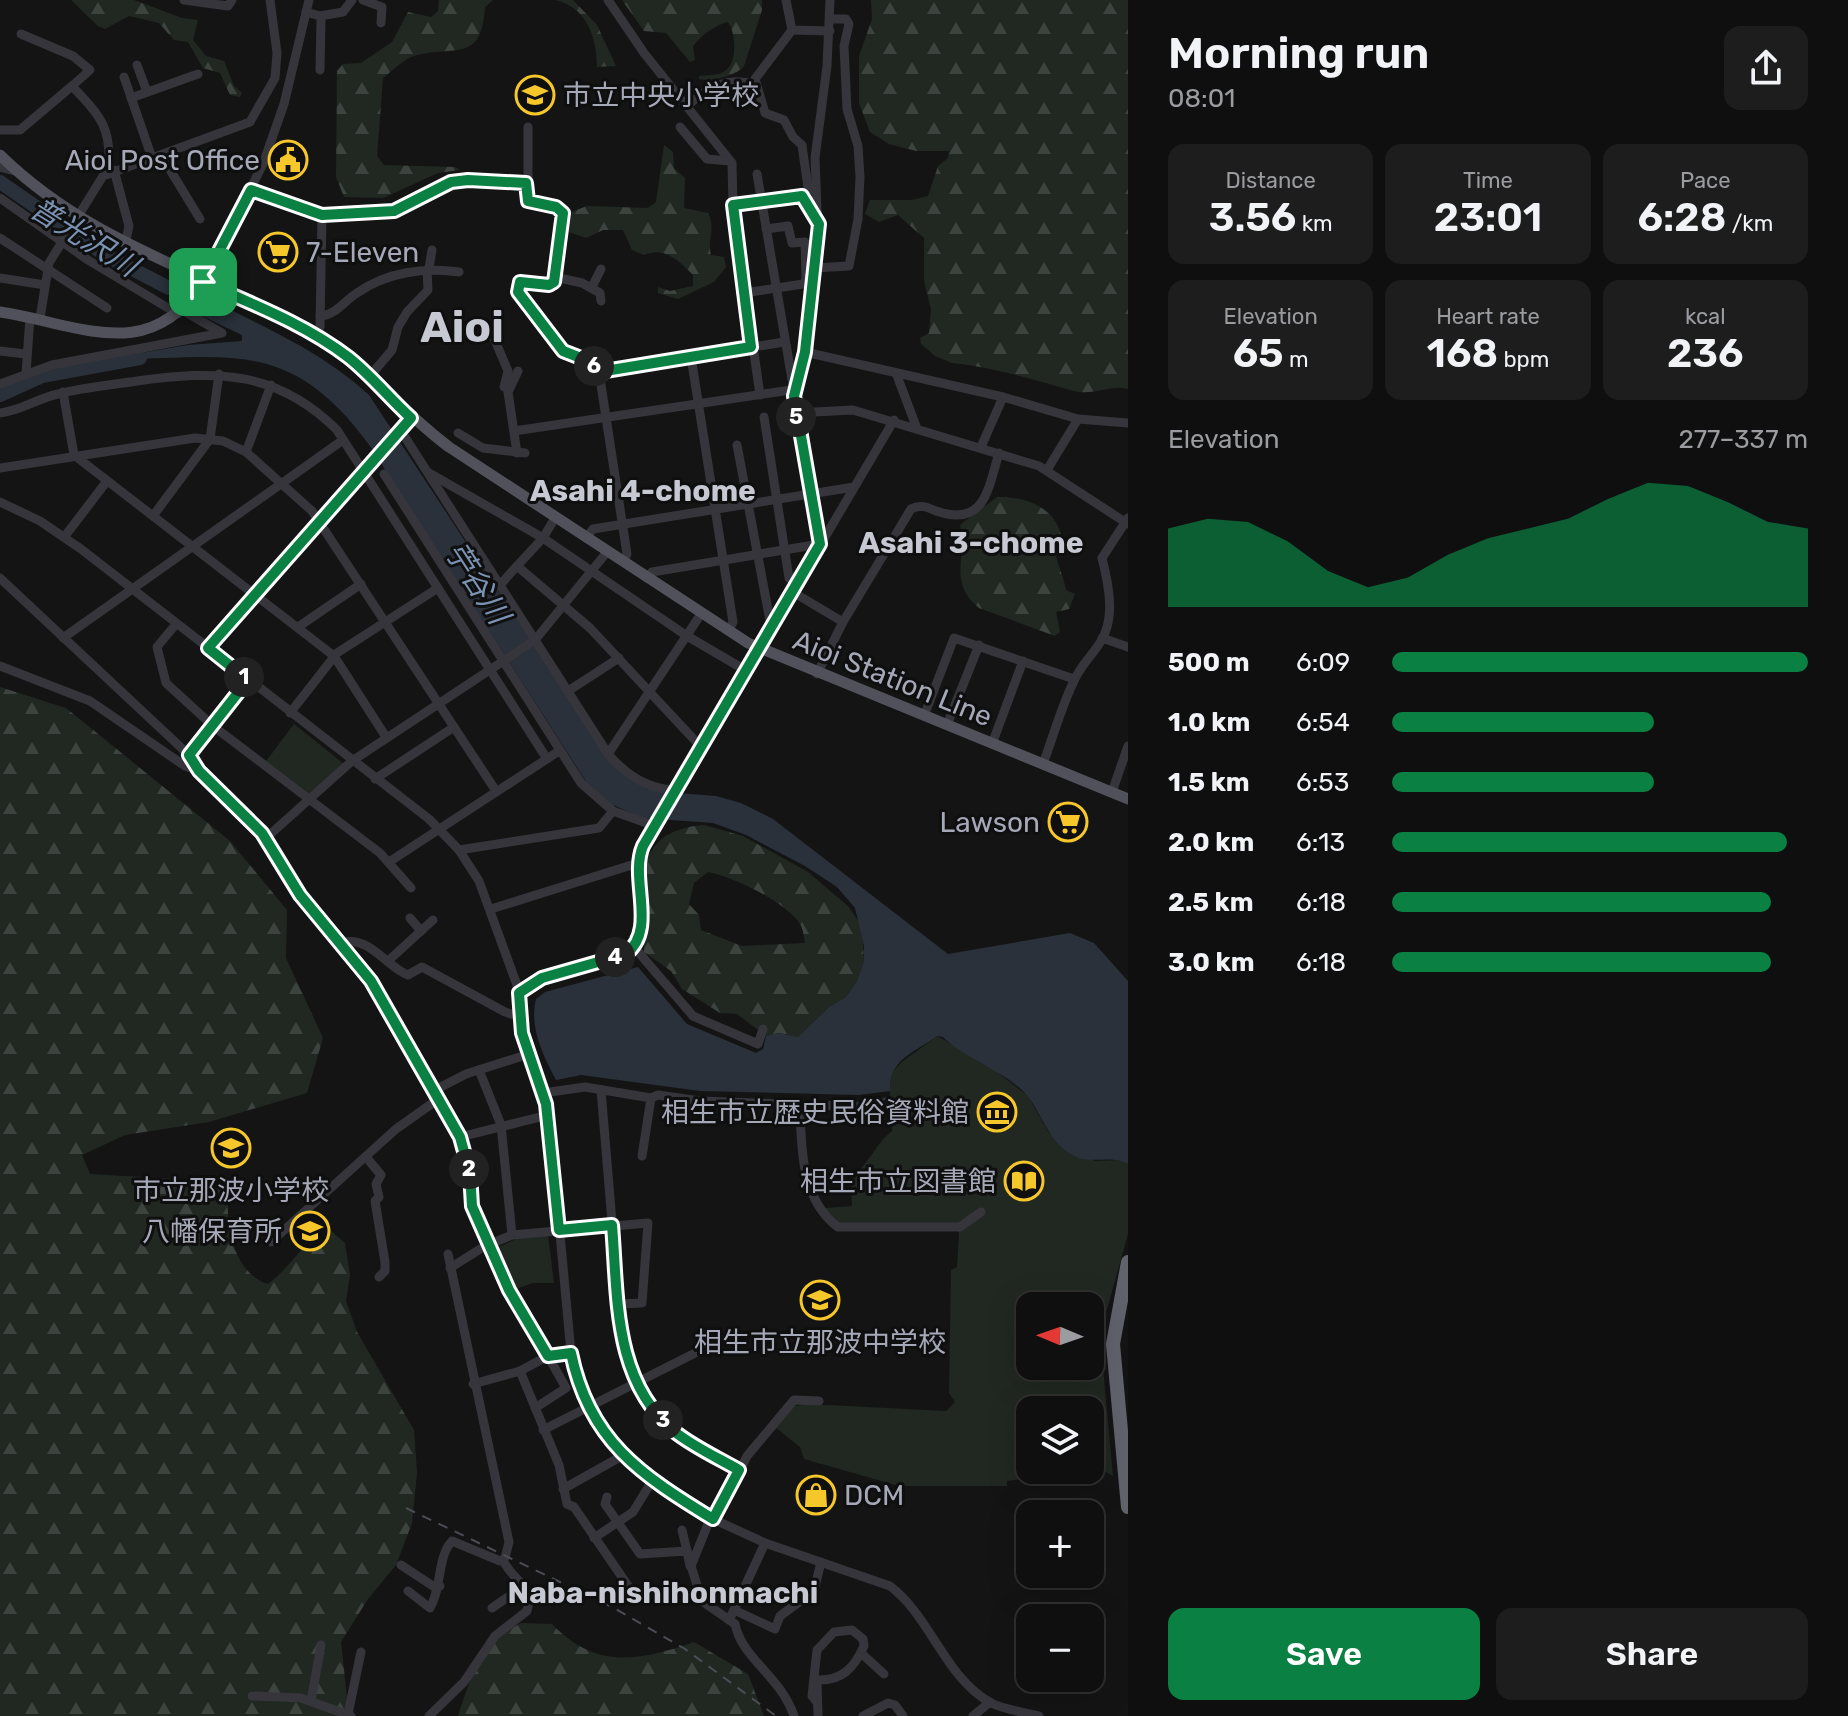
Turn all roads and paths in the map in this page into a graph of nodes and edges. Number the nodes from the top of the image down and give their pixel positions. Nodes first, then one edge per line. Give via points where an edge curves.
1 (184, 0) edge
2 (232, 0) edge
3 (270, 0) edge
4 (309, 0) edge
5 (352, 0) edge
6 (363, 0) edge
7 (608, 0) edge
8 (786, 0) edge
9 (830, 0) edge
10 (306, 12) junction
11 (320, 16) junction
12 (830, 19) junction
13 (381, 23) dead end
14 (792, 30) junction
15 (830, 31) junction
16 (21, 34) dead end
17 (137, 65) dead end
18 (320, 70) dead end
19 (198, 74) dead end
20 (124, 77) dead end
21 (756, 85) junction
22 (72, 86) junction
23 (147, 92) junction
24 (131, 98) junction
25 (687, 106) junction
26 (528, 127) dead end
27 (680, 127) dead end
28 (0, 130) edge
29 (0, 155) edge
30 (156, 156) junction
31 (730, 161) junction
32 (0, 167) edge
33 (15, 171) junction
34 (111, 171) junction
35 (757, 174) dead end
36 (526, 183) junction
37 (251, 190) junction
38 (815, 191) junction
39 (0, 198) edge
40 (762, 201) junction
41 (733, 205) junction
42 (322, 215) junction
43 (78, 218) junction
44 (200, 219) dead end
45 (819, 224) junction
46 (766, 229) junction
47 (0, 238) edge
48 (63, 241) junction
49 (125, 245) junction
50 (432, 250) dead end
51 (47, 268) junction
52 (814, 268) junction
53 (428, 269) junction
54 (601, 269) dead end
55 (459, 272) dead end
56 (555, 277) junction
57 (0, 278) edge
58 (203, 282) junction
59 (45, 285) junction
60 (592, 287) junction
61 (775, 288) junction
62 (744, 293) junction
63 (601, 301) dead end
64 (107, 308) dead end
65 (0, 312) edge
66 (180, 312) junction
67 (320, 316) junction
68 (35, 318) junction
69 (491, 331) dead end
70 (316, 336) junction
71 (784, 342) junction
72 (751, 347) junction
73 (0, 351) edge
74 (805, 352) junction
75 (25, 354) junction
76 (691, 357) junction
77 (518, 371) dead end
78 (599, 372) junction
79 (26, 373) junction
80 (896, 373) junction
81 (219, 374) junction
82 (370, 376) junction
83 (0, 384) edge
84 (271, 385) junction
85 (63, 392) junction
86 (508, 392) junction
87 (792, 393) junction
88 (760, 395) junction
89 (1003, 397) junction
90 (698, 405) junction
91 (0, 413) edge
92 (795, 413) junction
93 (764, 417) dead end
94 (411, 418) junction
95 (606, 419) junction
96 (1078, 419) junction
97 (894, 420) junction
98 (1128, 423) edge
99 (916, 426) junction
100 (514, 431) junction
101 (400, 432) junction
102 (458, 433) dead end
103 (210, 439) junction
104 (343, 440) junction
105 (737, 445) dead end
106 (981, 447) junction
107 (483, 448) junction
108 (246, 452) junction
109 (999, 453) junction
110 (74, 455) junction
111 (473, 464) junction
112 (0, 468) edge
113 (1047, 470) junction
114 (363, 472) junction
115 (427, 472) junction
116 (384, 474) dead end
117 (107, 481) junction
118 (281, 482) junction
119 (854, 487) junction
120 (810, 496) junction
121 (778, 501) junction
122 (0, 502) edge
123 (747, 506) junction
124 (715, 511) junction
125 (153, 516) junction
126 (555, 518) junction
127 (320, 521) junction
128 (1127, 521) edge
129 (623, 525) junction
130 (65, 536) junction
131 (543, 538) junction
132 (586, 538) junction
133 (820, 544) junction
134 (190, 545) junction
135 (784, 550) junction
136 (607, 552) junction
137 (755, 554) junction
138 (723, 559) junction
139 (623, 562) junction
140 (517, 566) junction
141 (594, 571) junction
142 (647, 578) junction
143 (1, 582) edge
144 (361, 584) junction
145 (500, 585) junction
146 (793, 587) junction
147 (131, 588) junction
148 (438, 588) junction
149 (254, 594) junction
150 (565, 606) junction
151 (701, 614) junction
152 (386, 622) junction
153 (843, 622) junction
154 (176, 624) junction
155 (771, 626) junction
156 (298, 627) junction
157 (728, 631) junction
158 (687, 636) junction
159 (63, 638) junction
160 (1102, 638) junction
161 (534, 641) junction
162 (979, 645) junction
163 (1128, 647) edge
164 (208, 648) junction
165 (758, 648) junction
166 (334, 656) junction
167 (619, 658) junction
168 (503, 661) junction
169 (1023, 661) junction
170 (0, 666) edge
171 (490, 669) junction
172 (745, 670) junction
173 (817, 674) junction
174 (1074, 679) junction
175 (248, 680) junction
176 (568, 691) junction
177 (651, 691) junction
178 (438, 704) junction
179 (290, 713) junction
180 (924, 716) junction
181 (947, 725) junction
182 (213, 726) junction
183 (454, 727) junction
184 (386, 737) junction
185 (992, 744) junction
186 (1128, 746) edge
187 (701, 747) junction
188 (559, 751) junction
189 (608, 754) junction
190 (189, 755) junction
191 (547, 759) junction
192 (352, 761) junction
193 (1043, 764) junction
194 (199, 771) junction
195 (375, 779) junction
196 (496, 791) junction
197 (676, 791) junction
198 (1112, 792) junction
199 (308, 799) junction
200 (1128, 799) edge
201 (613, 811) junction
202 (656, 824) junction
203 (439, 829) junction
204 (266, 838) junction
205 (459, 850) junction
206 (389, 862) junction
207 (638, 863) junction
208 (411, 888) dead end
209 (491, 909) junction
210 (410, 918) dead end
211 (433, 920) dead end
212 (421, 931) junction
213 (340, 943) junction
214 (634, 947) junction
215 (388, 961) junction
216 (519, 993) junction
217 (520, 1017) junction
218 (763, 1029) dead end
219 (529, 1054) junction
220 (479, 1070) junction
221 (601, 1090) junction
222 (543, 1093) junction
223 (435, 1096) junction
224 (651, 1098) junction
225 (889, 1101) dead end
226 (800, 1106) junction
227 (548, 1115) junction
228 (501, 1125) junction
229 (460, 1137) junction
230 (642, 1156) dead end
231 (366, 1157) junction
232 (981, 1212) dead end
233 (612, 1225) junction
234 (559, 1230) junction
235 (512, 1235) junction
236 (271, 1242) dead end
237 (490, 1246) junction
238 (448, 1254) dead end
239 (1128, 1262) edge
240 (450, 1268) junction
241 (379, 1277) dead end
242 (619, 1304) junction
243 (707, 1347) dead end
244 (571, 1353) junction
245 (548, 1356) junction
246 (520, 1371) junction
247 (635, 1380) junction
248 (473, 1384) junction
249 (819, 1401) dead end
250 (588, 1405) junction
251 (535, 1408) junction
252 (543, 1430) junction
253 (622, 1456) junction
254 (739, 1470) junction
255 (652, 1481) junction
256 (563, 1489) junction
257 (607, 1497) dead end
258 (1128, 1507) edge
259 (713, 1519) junction
260 (617, 1523) junction
261 (682, 1530) dead end
262 (594, 1538) junction
263 (765, 1543) junction
264 (687, 1551) junction
265 (503, 1560) junction
266 (821, 1562) junction
267 (401, 1565) dead end
268 (691, 1568) junction
269 (525, 1585) junction
270 (440, 1586) junction
271 (408, 1591) dead end
272 (633, 1593) dead end
273 (492, 1608) dead end
274 (734, 1610) junction
275 (729, 1620) junction
276 (321, 1645) dead end
277 (361, 1652) dead end
278 (861, 1653) junction
279 (884, 1674) dead end
280 (252, 1696) dead end
281 (311, 1701) junction
282 (816, 1701) junction
283 (990, 1702) junction
284 (1000, 1711) edge
285 (349, 1715) edge
286 (429, 1716) edge
287 (794, 1716) edge
288 (818, 1716) edge
289 (863, 1716) edge
290 (903, 1716) edge
291 (973, 1716) edge
292 (1039, 1716) edge

1 - 2 street via 228,6
3 - 30 street via 275,78 250,122
4 - 10 street
5 - 11 street via 343,12
6 - 13 street via 382,7
7 - 25 street
8 - 14 street
9 - 12 street
10 - 11 street
10 - 37 street via 277,125
11 - 18 street
12 - 15 street
12 - 52 street via 846,19 849,24 844,46 847,109 858,146 858,219 849,266
14 - 15 street
14 - 21 street via 755,79
15 - 38 street
16 - 22 street via 73,56 90,70
17 - 23 street
19 - 23 street
20 - 24 street
21 - 25 street via 720,84
21 - 38 street via 765,113 784,120 802,145 808,188
22 - 28 street via 20,130
22 - 34 street via 106,128
23 - 24 street
24 - 30 street
25 - 31 street
26 - 36 street
27 - 31 street via 707,159
29 - 33 main road, Aioi Station Line
30 - 34 street
30 - 44 street
31 - 41 street via 735,168
32 - 33 street
33 - 43 main road, Aioi Station Line
34 - 43 street
34 - 49 street via 129,226
35 - 40 street
36 - 42 street via 451,182 394,211
36 - 56 street via 528,201 563,213
37 - 42 street
37 - 58 street
38 - 45 street
39 - 48 street
40 - 41 street
40 - 45 street via 802,196
40 - 46 street
41 - 62 street
42 - 67 street
43 - 48 street
43 - 49 main road, Aioi Station Line
45 - 52 street
46 - 61 street
46 - 61 street via 788,226 792,243 808,246 806,280
47 - 51 street
48 - 51 street
48 - 66 street
49 - 58 main road, Aioi Station Line
50 - 53 street
51 - 59 street
51 - 64 street
52 - 74 street
53 - 55 street
53 - 67 street via 361,290 331,314
53 - 82 street via 428,290 407,312 392,350
54 - 60 street
56 - 60 street
56 - 78 street via 549,285 520,282 518,292 563,351 591,362
57 - 59 street
58 - 66 main road
58 - 70 main road, Aioi Station Line
59 - 68 street
60 - 63 street
61 - 62 street
61 - 71 street
62 - 72 street
65 - 68 main road
66 - 68 main road via 150,329 120,335
66 - 79 street via 222,333
67 - 70 street
68 - 75 street
69 - 86 street via 508,371
70 - 82 main road, Aioi Station Line
71 - 72 street
71 - 87 street
72 - 76 street
72 - 88 street
73 - 75 street
74 - 80 street
74 - 87 street
75 - 79 street
76 - 78 street
76 - 90 street
77 - 86 street
78 - 95 street
79 - 83 street
80 - 89 street
80 - 99 street
81 - 84 street
81 - 85 street
81 - 103 street
82 - 94 main road, Aioi Station Line
84 - 104 street via 307,404
84 - 108 street
85 - 91 street
85 - 110 street
86 - 100 street
87 - 88 street
87 - 92 street
88 - 90 street
89 - 96 street
89 - 106 street
90 - 95 street
90 - 124 street
92 - 97 street via 836,409
92 - 120 street
93 - 121 street
94 - 101 street
94 - 111 main road, Aioi Station Line
95 - 100 street
95 - 129 street
96 - 98 street
96 - 113 street
97 - 99 street
97 - 119 street
99 - 106 street
100 - 107 street via 521,453
101 - 114 street
101 - 115 street
102 - 107 street
103 - 108 street
103 - 110 street
103 - 125 street
104 - 114 street
104 - 118 street
105 - 123 street
106 - 109 street
107 - 111 street
108 - 118 street
109 - 113 street
109 - 153 street via 985,497 973,511 960,517 923,506 911,509
110 - 112 street
110 - 117 street
111 - 126 main road, Aioi Station Line
113 - 128 street
114 - 127 street
114 - 148 street
115 - 131 street
115 - 145 street
116 - 168 street
117 - 125 street
117 - 130 street
118 - 127 street
118 - 134 street
119 - 120 street
119 - 133 street
120 - 121 street
120 - 133 street
121 - 123 street
121 - 135 street
122 - 130 street
123 - 124 street
123 - 137 street
124 - 129 street
124 - 138 street
125 - 134 street
126 - 131 street
126 - 132 main road, Aioi Station Line
127 - 144 street
127 - 149 street
128 - 160 street via 1102,558 1111,592
129 - 132 street via 593,529
129 - 139 street
130 - 147 street
131 - 140 street
131 - 141 street
132 - 136 main road, Aioi Station Line
133 - 135 street
133 - 146 street
134 - 147 street
134 - 149 street
135 - 137 street
135 - 146 street
136 - 139 main road, Aioi Station Line
136 - 141 street
137 - 138 street
137 - 155 street
138 - 142 street via 652,572
138 - 157 street via 733,622
139 - 142 main road, Aioi Station Line
140 - 145 street
140 - 150 street
141 - 150 street
141 - 158 street
142 - 151 main road, Aioi Station Line
143 - 159 street
144 - 152 street
144 - 156 street
145 - 161 street
146 - 153 street
146 - 155 street
147 - 154 street
147 - 159 street
148 - 152 street
148 - 171 street
149 - 156 street
149 - 164 street
150 - 161 street
150 - 167 street
151 - 157 main road, Aioi Station Line
151 - 158 street
152 - 166 street
152 - 178 street
153 - 173 street
154 - 164 street
154 - 182 street via 157,647 162,673 166,683
155 - 165 street
156 - 166 street
157 - 165 main road, Aioi Station Line
158 - 172 street
158 - 177 street
159 - 190 street
160 - 163 street
160 - 174 street
161 - 168 street
161 - 176 street
162 - 169 street
162 - 180 street via 954,638
162 - 181 street
164 - 175 street
165 - 172 street
165 - 173 main road, Aioi Station Line
166 - 179 street
166 - 184 street
167 - 176 street
167 - 177 street
168 - 171 street
168 - 188 street
169 - 174 street
169 - 185 street
170 - 194 street via 90,701
171 - 178 street
171 - 191 street
172 - 187 street
173 - 180 main road, Aioi Station Line
174 - 193 street
175 - 179 street
175 - 182 street
176 - 189 street
177 - 187 street
177 - 189 street
178 - 183 street
178 - 184 street
179 - 192 street
180 - 181 main road, Aioi Station Line
181 - 185 main road, Aioi Station Line
182 - 190 street
182 - 199 street
183 - 195 street
183 - 196 street
184 - 192 street
185 - 193 main road, Aioi Station Line
186 - 198 street
187 - 197 street
188 - 191 street
188 - 201 street via 581,783
189 - 197 street via 637,779
190 - 194 street
191 - 196 street
192 - 195 street
192 - 199 street
193 - 198 main road, Aioi Station Line
194 - 204 street
195 - 203 street
196 - 203 street
197 - 202 street
198 - 200 main road, Aioi Station Line
199 - 204 street
199 - 206 street
201 - 202 street
201 - 205 street via 599,828
202 - 207 street
203 - 205 street
203 - 206 street
204 - 213 street via 300,895
205 - 209 street
206 - 208 street
207 - 209 street
207 - 214 street via 641,926
209 - 216 street
210 - 212 street
211 - 212 street
212 - 215 street
213 - 215 street via 359,943
213 - 223 street via 371,981
214 - 216 street via 626,954 542,978
214 - 218 street via 693,1016 758,1044
215 - 217 street via 408,975 422,967
216 - 217 street
217 - 219 street
219 - 220 street
219 - 222 street
220 - 223 street
220 - 228 street
221 - 222 street
221 - 224 street
221 - 233 street
222 - 227 street
223 - 229 street
223 - 231 street
224 - 226 street
224 - 230 street
225 - 226 street via 866,1107
226 - 232 street via 809,1184 838,1227 960,1227
227 - 228 street
227 - 234 street
228 - 229 street
228 - 235 street
229 - 237 street via 472,1206
231 - 236 street
231 - 241 street via 381,1175 375,1201 385,1271
233 - 234 street
233 - 242 street
233 - 242 street via 648,1223 642,1303
234 - 235 street
234 - 244 street
235 - 237 street
237 - 240 street
237 - 245 street
238 - 240 street
239 - 258 highway via 1116,1311 1113,1363
240 - 248 street
242 - 247 street
243 - 247 street
244 - 245 street
244 - 250 street
245 - 246 street
245 - 251 street via 566,1388
246 - 248 street
246 - 251 street
247 - 250 street
247 - 254 street via 672,1429
248 - 265 street via 509,1536
249 - 254 street via 794,1400
250 - 252 street
250 - 253 street
251 - 252 street
252 - 256 street
253 - 255 street
253 - 256 street
254 - 259 street
255 - 259 street
255 - 260 street via 633,1512
256 - 262 street via 569,1506
257 - 260 street via 605,1504
259 - 263 street
259 - 268 street
260 - 262 street
260 - 264 street via 640,1554
261 - 264 street
262 - 272 street
263 - 266 street
263 - 274 street
264 - 268 street
265 - 269 street
265 - 270 street via 452,1541
266 - 274 street via 814,1591 780,1616 775,1629
266 - 283 street via 879,1581 900,1594 962,1678
267 - 270 street
268 - 275 street via 698,1596
269 - 273 street
269 - 286 street via 527,1611 495,1636 464,1682
270 - 271 street via 430,1608
274 - 275 street
275 - 287 street via 739,1642 779,1683
276 - 281 street
277 - 285 street
278 - 279 street
278 - 282 street via 843,1676 817,1680
278 - 282 street via 864,1642 852,1630 828,1636 814,1663
280 - 281 street
281 - 285 street
282 - 288 street
283 - 284 street
283 - 291 street
284 - 292 street
289 - 290 street via 888,1703

